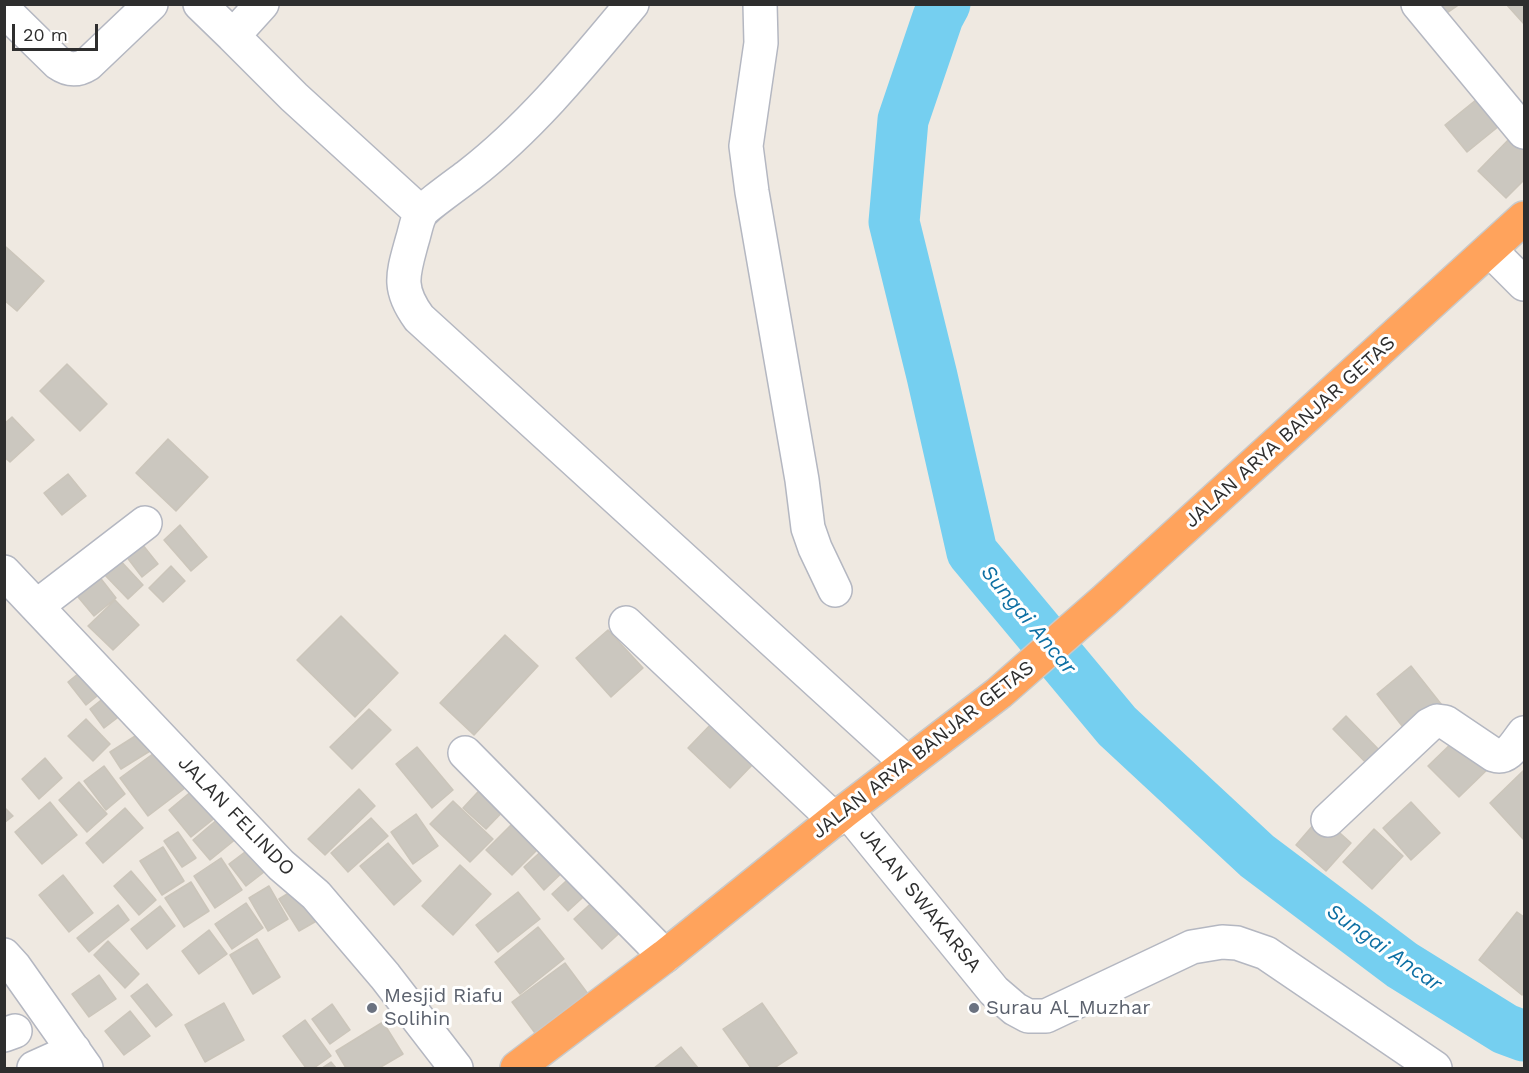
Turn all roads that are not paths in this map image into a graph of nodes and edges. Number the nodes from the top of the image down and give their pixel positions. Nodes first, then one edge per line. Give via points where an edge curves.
1 (151, 4) edge
2 (200, 4) edge
3 (262, 4) edge
4 (632, 4) edge
5 (760, 4) edge
6 (1418, 4) edge
7 (4, 10) edge
8 (233, 36) junction
9 (1524, 132) edge
10 (420, 212) junction
11 (1524, 218) edge
12 (1490, 250) junction
13 (1524, 284) edge
14 (145, 523) dead end
15 (4, 572) edge
16 (835, 590) dead end
17 (37, 606) junction
18 (626, 623) dead end
19 (1524, 733) edge
20 (465, 753) dead end
21 (907, 763) junction
22 (840, 815) junction
23 (1328, 820) dead end
24 (4, 955) edge
25 (665, 956) junction
26 (80, 1059) edge
27 (34, 1068) edge
28 (456, 1068) edge
29 (517, 1068) edge
30 (1435, 1068) edge

1 - 7 street via 88,64 72,69 58,63
2 - 8 street
3 - 8 street
4 - 10 street via 512,139
5 - 16 street via 761,43 746,146 808,528
6 - 9 street
8 - 10 street
10 - 21 street via 403,282 419,318
11 - 12 highway, JALAN ARYA BANJAR GETAS
12 - 13 street
12 - 21 highway, JALAN ARYA BANJAR GETAS via 1105,600 999,693
14 - 17 street
15 - 17 street, JALAN FELINDO
17 - 28 street, JALAN FELINDO via 281,865 316,896 385,976
18 - 22 street, JALAN SWAKARSA
19 - 23 street via 1507,755 1500,757 1445,722 1437,721
20 - 25 street
21 - 22 highway, JALAN ARYA BANJAR GETAS
22 - 25 highway, JALAN ARYA BANJAR GETAS
22 - 30 street, JALAN SWAKARSA via 852,818 994,991 1028,1016 1046,1016 1192,947 1237,943 1266,953
24 - 26 street
25 - 29 highway, JALAN ARYA BANJAR GETAS
26 - 27 street

